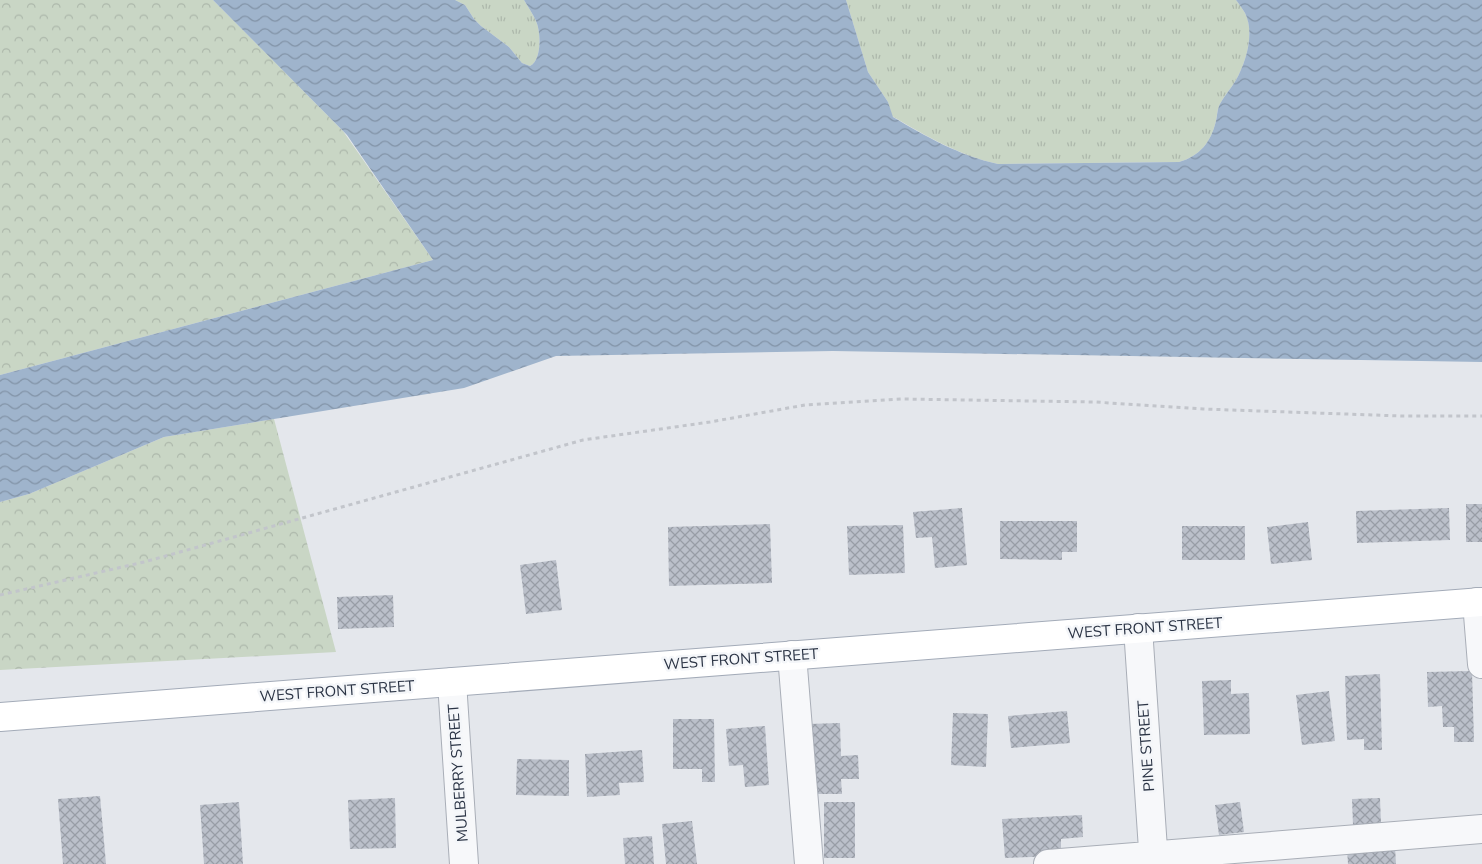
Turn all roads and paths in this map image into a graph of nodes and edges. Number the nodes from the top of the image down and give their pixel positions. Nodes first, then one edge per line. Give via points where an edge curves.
1 (1482, 416) edge
2 (0, 595) edge
3 (1480, 602) edge
4 (1138, 628) junction
5 (792, 655) junction
6 (1482, 664) edge
7 (452, 682) junction
8 (0, 717) edge
9 (1482, 829) edge
10 (1154, 860) edge
11 (464, 864) edge
12 (809, 864) edge
13 (1048, 864) edge

1 - 2 path via 1204,409 1095,402 902,399 805,404 710,422 583,440 144,562
3 - 4 main road, WEST FRONT STREET
3 - 6 street
4 - 5 main road, WEST FRONT STREET
4 - 10 street, PINE STREET
5 - 7 main road, WEST FRONT STREET
5 - 12 street
7 - 8 main road, WEST FRONT STREET
7 - 11 street, MULBERRY STREET
9 - 10 street
10 - 13 street

